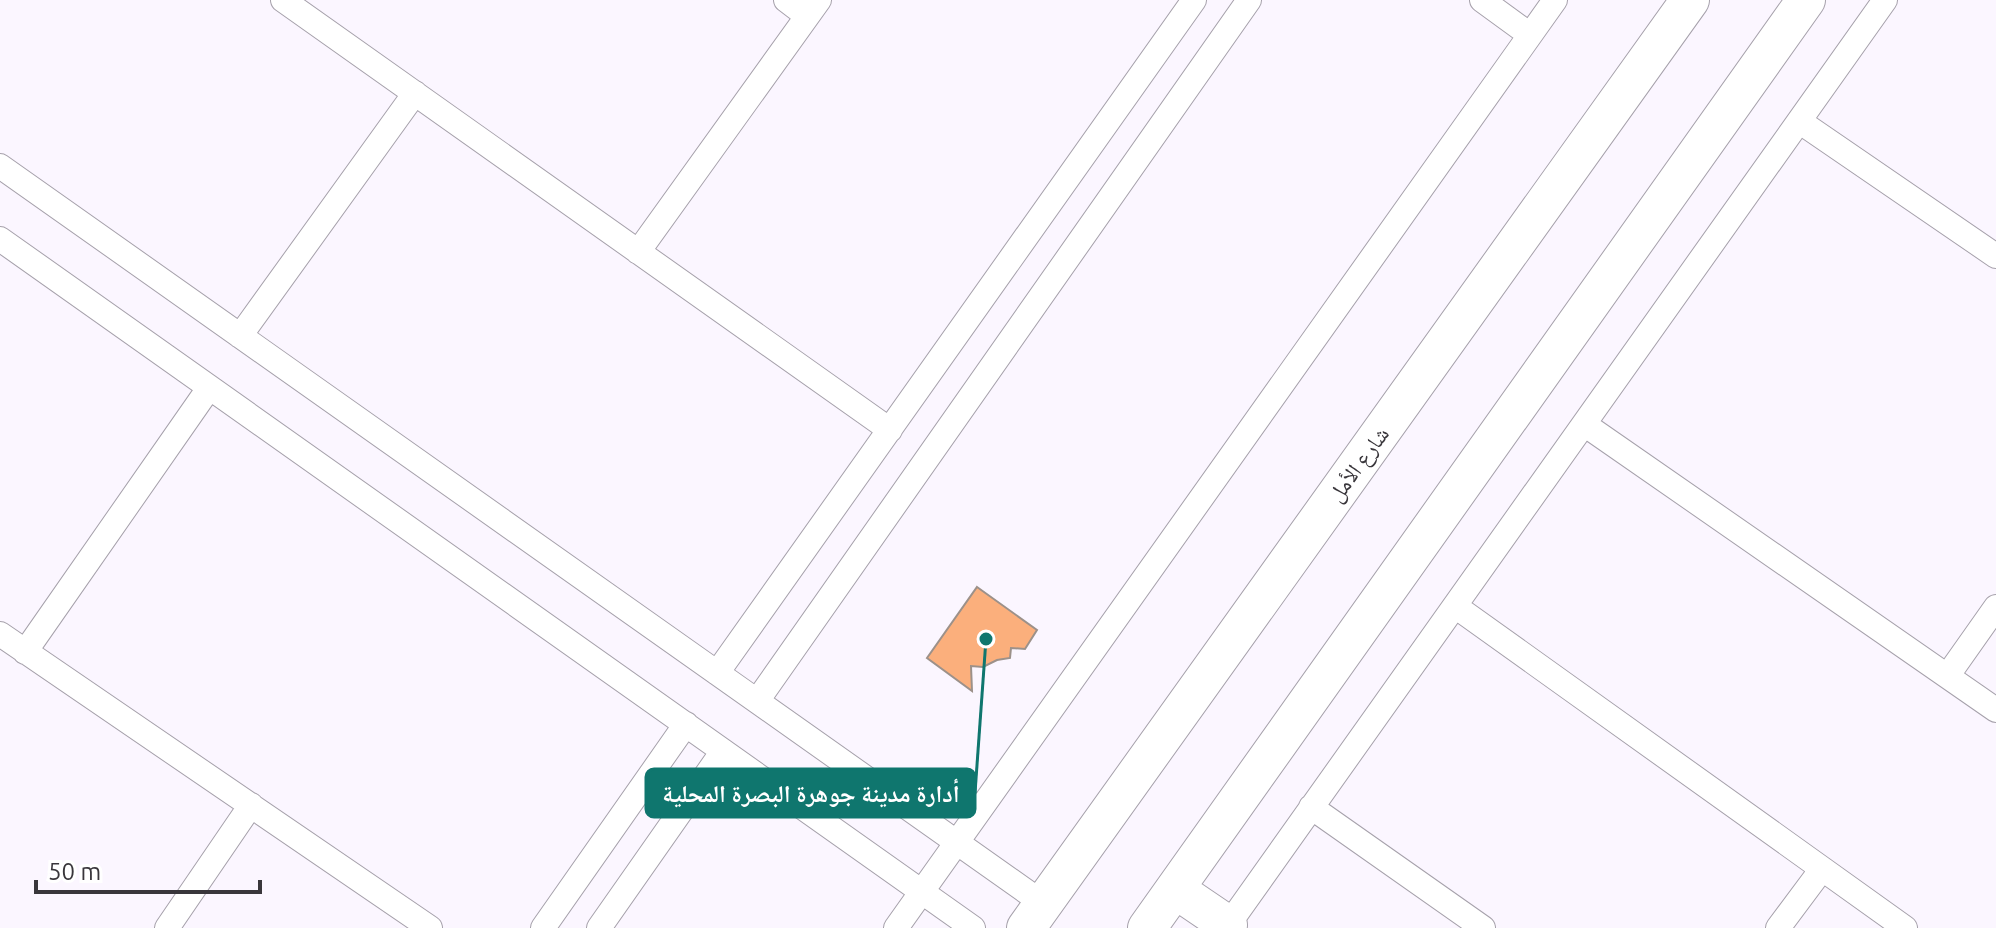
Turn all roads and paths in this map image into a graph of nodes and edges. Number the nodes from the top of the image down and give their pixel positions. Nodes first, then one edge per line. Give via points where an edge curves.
1 (283, 0) edge
2 (786, 0) edge
3 (1194, 0) edge
4 (1249, 0) edge
5 (1482, 0) edge
6 (1555, 0) edge
7 (1690, 0) edge
8 (1806, 0) edge
9 (1885, 0) edge
10 (813, 8) edge
11 (1530, 35) junction
12 (415, 93) junction
13 (1799, 121) junction
14 (0, 166) edge
15 (0, 239) edge
16 (638, 252) junction
17 (1996, 256) edge
18 (240, 336) junction
19 (209, 388) junction
20 (1584, 424) junction
21 (890, 430) junction
22 (1455, 606) junction
23 (1996, 607) edge
24 (0, 634) edge
25 (25, 652) junction
26 (717, 673) junction
27 (1948, 675) junction
28 (757, 701) junction
29 (1996, 710) edge
30 (686, 724) junction
31 (723, 751) junction
32 (251, 805) junction
33 (1311, 807) junction
34 (957, 842) junction
35 (1822, 869) junction
36 (1175, 889) junction
37 (922, 891) junction
38 (1035, 916) edge
39 (1227, 926) edge
40 (167, 928) edge
41 (430, 928) edge
42 (543, 928) edge
43 (599, 928) edge
44 (896, 928) edge
45 (973, 928) edge
46 (1147, 928) edge
47 (1483, 928) edge
48 (1778, 928) edge
49 (1905, 928) edge

1 - 12 street
2 - 10 street
3 - 21 street
4 - 28 street
5 - 11 street
6 - 11 street
7 - 38 main road, شارع الأمل
8 - 36 main road
9 - 13 street
10 - 16 street
11 - 34 street
12 - 16 street
12 - 18 street
13 - 17 street
13 - 20 street
14 - 18 street
15 - 19 street
16 - 21 street
18 - 26 street
19 - 25 street
19 - 30 street
20 - 22 street
20 - 27 street
21 - 26 street
22 - 33 street
22 - 35 street
23 - 27 street
24 - 25 street
25 - 32 street
26 - 28 street
27 - 29 street
28 - 34 street
30 - 31 street
30 - 42 street
31 - 37 street
31 - 43 street
32 - 40 street
32 - 41 street
33 - 39 street
33 - 47 street
34 - 37 street
34 - 38 street
35 - 48 street
35 - 49 street
36 - 39 main road
36 - 46 main road
37 - 44 street
37 - 45 street

